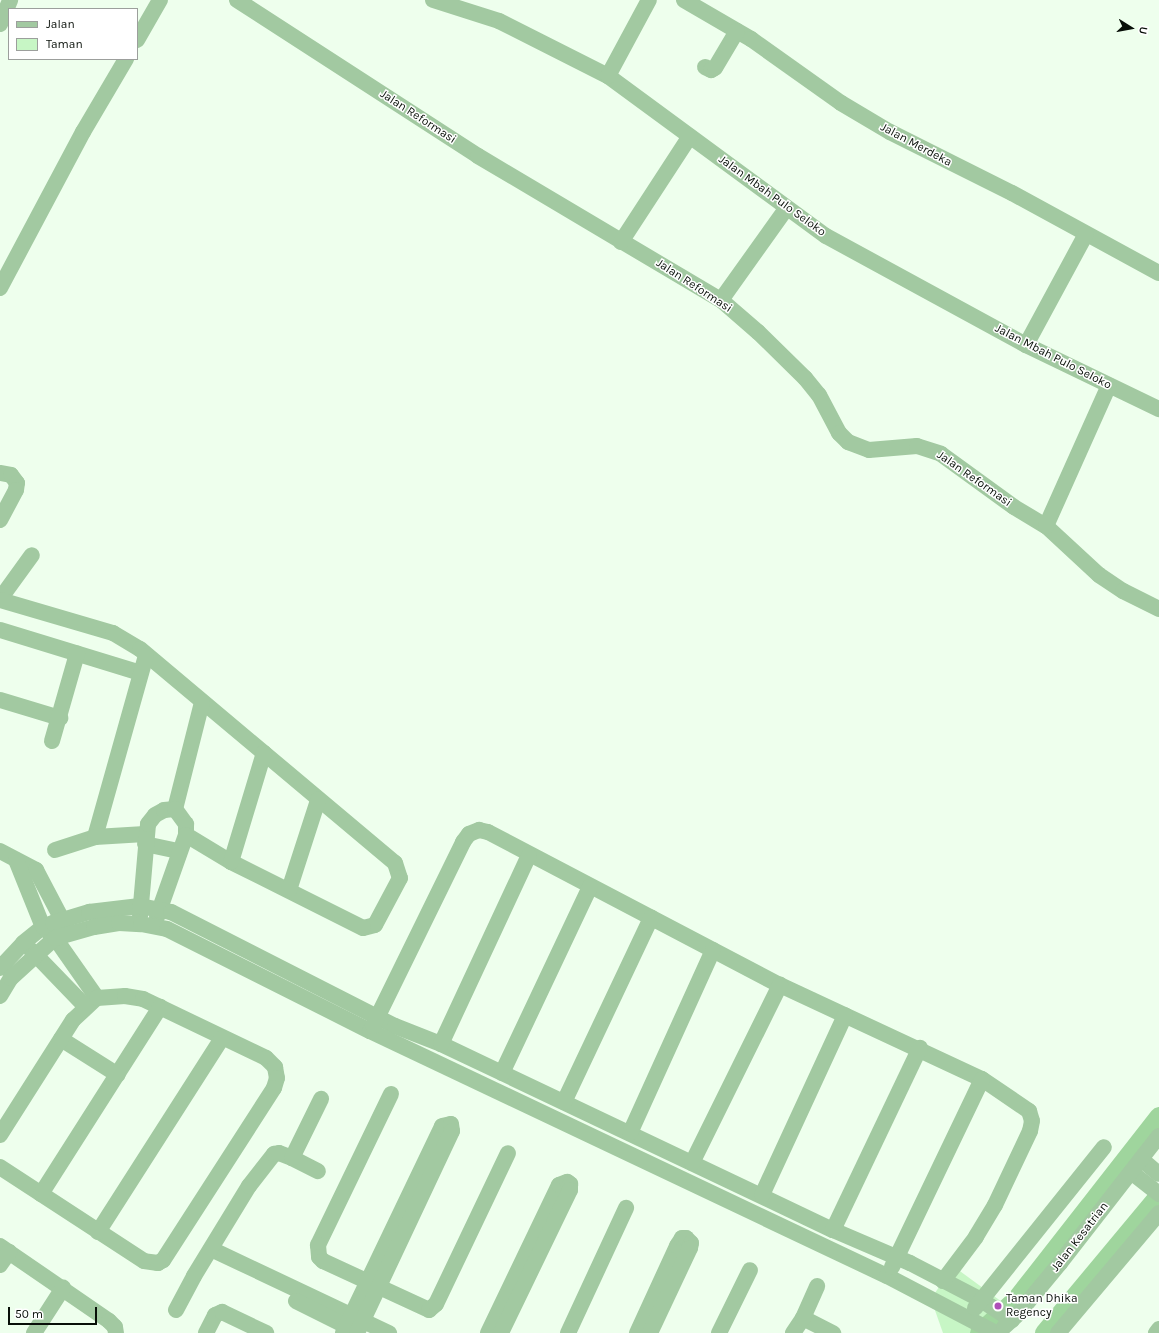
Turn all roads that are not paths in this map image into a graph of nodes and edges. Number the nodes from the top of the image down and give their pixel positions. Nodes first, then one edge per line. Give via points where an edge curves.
1 (10, 0) edge
2 (160, 0) edge
3 (236, 0) edge
4 (433, 0) edge
5 (649, 0) edge
6 (684, 0) edge
7 (0, 24) edge
8 (737, 31) junction
9 (138, 38) edge
10 (125, 60) edge
11 (705, 67) dead end
12 (608, 76) junction
13 (690, 136) junction
14 (786, 209) junction
15 (1086, 234) junction
16 (621, 242) junction
17 (4, 270) edge
18 (1159, 273) edge
19 (0, 288) edge
20 (720, 300) junction
21 (1026, 345) junction
22 (1109, 385) junction
23 (1159, 409) edge
24 (0, 472) edge
25 (0, 520) edge
26 (1046, 526) junction
27 (32, 555) dead end
28 (0, 600) edge
29 (1159, 609) edge
30 (0, 630) edge
31 (77, 654) junction
32 (146, 656) junction
33 (142, 673) junction
34 (0, 700) edge
35 (202, 702) junction
36 (60, 718) junction
37 (52, 741) dead end
38 (264, 754) junction
39 (318, 800) junction
40 (175, 809) junction
41 (186, 835) junction
42 (95, 837) junction
43 (145, 839) junction
44 (55, 850) dead end
45 (0, 851) edge
46 (179, 851) junction
47 (529, 855) junction
48 (16, 860) junction
49 (230, 862) junction
50 (590, 887) junction
51 (288, 890) junction
52 (140, 906) junction
53 (159, 908) junction
54 (651, 918) junction
55 (148, 925) junction
56 (43, 926) junction
57 (62, 930) junction
58 (23, 944) junction
59 (713, 950) junction
60 (254, 953) junction
61 (38, 956) junction
62 (0, 968) edge
63 (247, 968) junction
64 (780, 985) junction
65 (0, 996) edge
66 (326, 999) junction
67 (92, 1003) junction
68 (160, 1007) junction
69 (845, 1015) junction
70 (374, 1024) junction
71 (392, 1033) junction
72 (222, 1038) junction
73 (61, 1039) junction
74 (440, 1044) junction
75 (920, 1048) junction
76 (502, 1073) junction
77 (118, 1075) junction
78 (982, 1079) junction
79 (391, 1094) dead end
80 (321, 1099) dead end
81 (564, 1102) junction
82 (586, 1114) junction
83 (603, 1121) junction
84 (578, 1130) junction
85 (630, 1133) junction
86 (0, 1135) edge
87 (1159, 1136) edge
88 (596, 1138) junction
89 (1104, 1147) dead end
90 (508, 1153) dead end
91 (292, 1158) junction
92 (692, 1163) junction
93 (0, 1168) edge
94 (1143, 1169) edge
95 (318, 1171) dead end
96 (726, 1180) junction
97 (417, 1193) dead end
98 (41, 1194) junction
99 (1159, 1194) edge
100 (762, 1195) junction
101 (720, 1196) junction
102 (626, 1208) dead end
103 (1159, 1213) edge
104 (834, 1230) junction
105 (98, 1232) junction
106 (208, 1252) junction
107 (3, 1255) edge
108 (903, 1260) junction
109 (750, 1270) dead end
110 (525, 1272) junction
111 (894, 1280) junction
112 (944, 1281) junction
113 (374, 1284) junction
114 (817, 1286) dead end
115 (63, 1288) junction
116 (176, 1310) dead end
117 (998, 1310) junction
118 (803, 1318) junction
119 (987, 1327) edge
120 (353, 1328) edge
121 (1159, 1329) edge
122 (34, 1333) edge
123 (116, 1333) edge
124 (206, 1333) edge
125 (266, 1333) edge
126 (388, 1333) edge
127 (488, 1333) edge
128 (501, 1333) edge
129 (568, 1333) edge
130 (637, 1333) edge
131 (650, 1333) edge
132 (719, 1333) edge
133 (793, 1333) edge
134 (833, 1333) edge
135 (1058, 1333) edge
136 (1156, 1333) edge

1 - 7 street
2 - 9 street
3 - 16 street, Jalan Reformasi via 478,156
4 - 12 street, Jalan Mbah Pulo Seloko via 499,22
5 - 12 street
6 - 8 street, Jalan Merdeka
8 - 11 street via 715,68 711,70
8 - 15 street, Jalan Merdeka via 841,103 896,135 1012,192
10 - 17 street
12 - 13 street, Jalan Mbah Pulo Seloko
13 - 14 street, Jalan Mbah Pulo Seloko
13 - 16 street
14 - 20 street
14 - 21 street, Jalan Mbah Pulo Seloko via 826,236
15 - 18 street, Jalan Merdeka
15 - 21 street
16 - 20 street, Jalan Reformasi
17 - 19 street
20 - 26 street, Jalan Reformasi via 758,332 804,378 819,395 839,433 848,442 869,450 917,446 930,449
21 - 22 street, Jalan Mbah Pulo Seloko
22 - 23 street, Jalan Mbah Pulo Seloko
22 - 26 street
24 - 25 street via 11,475 17,483 16,490
26 - 29 street, Jalan Reformasi via 1099,575 1123,591
27 - 28 street
28 - 32 street via 113,633 140,649
30 - 31 street
31 - 33 street
31 - 36 street
32 - 33 street
32 - 35 street
33 - 42 street
34 - 36 street
35 - 38 street
35 - 40 street
36 - 37 street
38 - 39 street
38 - 49 street
39 - 51 street
39 - 51 street via 395,863 400,878 375,924 369,928 357,926
40 - 41 street via 186,824
40 - 43 street via 164,810 155,815 148,824
41 - 46 street
41 - 49 street
42 - 43 street
42 - 44 street
43 - 46 street
43 - 52 street
45 - 48 street
46 - 53 street
47 - 50 street
47 - 70 street via 488,832 479,830 469,834
47 - 74 street
48 - 56 street
48 - 57 street via 36,870
49 - 51 street
50 - 54 street
50 - 76 street
52 - 53 street
52 - 55 street
52 - 57 street via 89,912
53 - 55 street
53 - 60 street
54 - 59 street
54 - 81 street
55 - 57 street via 94,926
55 - 63 street via 167,930
56 - 57 street
56 - 58 street
57 - 61 street
57 - 67 street
58 - 61 street
58 - 62 street
59 - 64 street
59 - 85 street
60 - 63 street
60 - 66 street
61 - 65 street via 11,978
61 - 67 street
63 - 66 street
64 - 69 street
64 - 92 street
66 - 70 street
67 - 68 street via 125,996 143,999
67 - 73 street via 73,1020
68 - 72 street
68 - 77 street
69 - 75 street
69 - 100 street
70 - 71 street
71 - 74 street
71 - 84 street
72 - 105 street
72 - 105 street via 266,1058 275,1067 277,1078 266,1101 163,1260 158,1263 144,1261
73 - 77 street
73 - 86 street
74 - 76 street
75 - 78 street
75 - 104 street
76 - 81 street
77 - 98 street
78 - 108 street
78 - 112 street via 1021,1104 1029,1112 1032,1121 1030,1131 995,1205 976,1237
79 - 113 street via 318,1246 319,1258 323,1261
80 - 91 street
81 - 82 street
82 - 83 street
82 - 84 street
83 - 85 street
83 - 88 street
84 - 88 street
85 - 92 street
87 - 94 street, Jalan Kesatrian
88 - 101 street
89 - 117 street
90 - 113 street via 436,1304 429,1310 422,1308
91 - 95 street
91 - 106 street via 280,1153 269,1159
92 - 96 street
93 - 98 street
94 - 99 street
94 - 117 street, Jalan Kesatrian
96 - 100 street
96 - 101 street
97 - 113 street
98 - 105 street
100 - 104 street
101 - 111 street
102 - 129 street
103 - 135 street
104 - 108 street
106 - 116 street
106 - 120 street
107 - 115 street
108 - 111 street
108 - 112 street
109 - 132 street
110 - 110 street via 559,1185 567,1182 570,1184 570,1190
110 - 127 street
110 - 128 street
111 - 119 street
112 - 117 street
113 - 120 street
114 - 118 street
115 - 122 street
115 - 123 street via 109,1321 115,1327
117 - 119 street, Jalan Kesatrian
117 - 119 street
118 - 133 street
118 - 134 street
120 - 126 street
121 - 136 street
124 - 125 street via 218,1312
130 - 131 street via 657,1305

